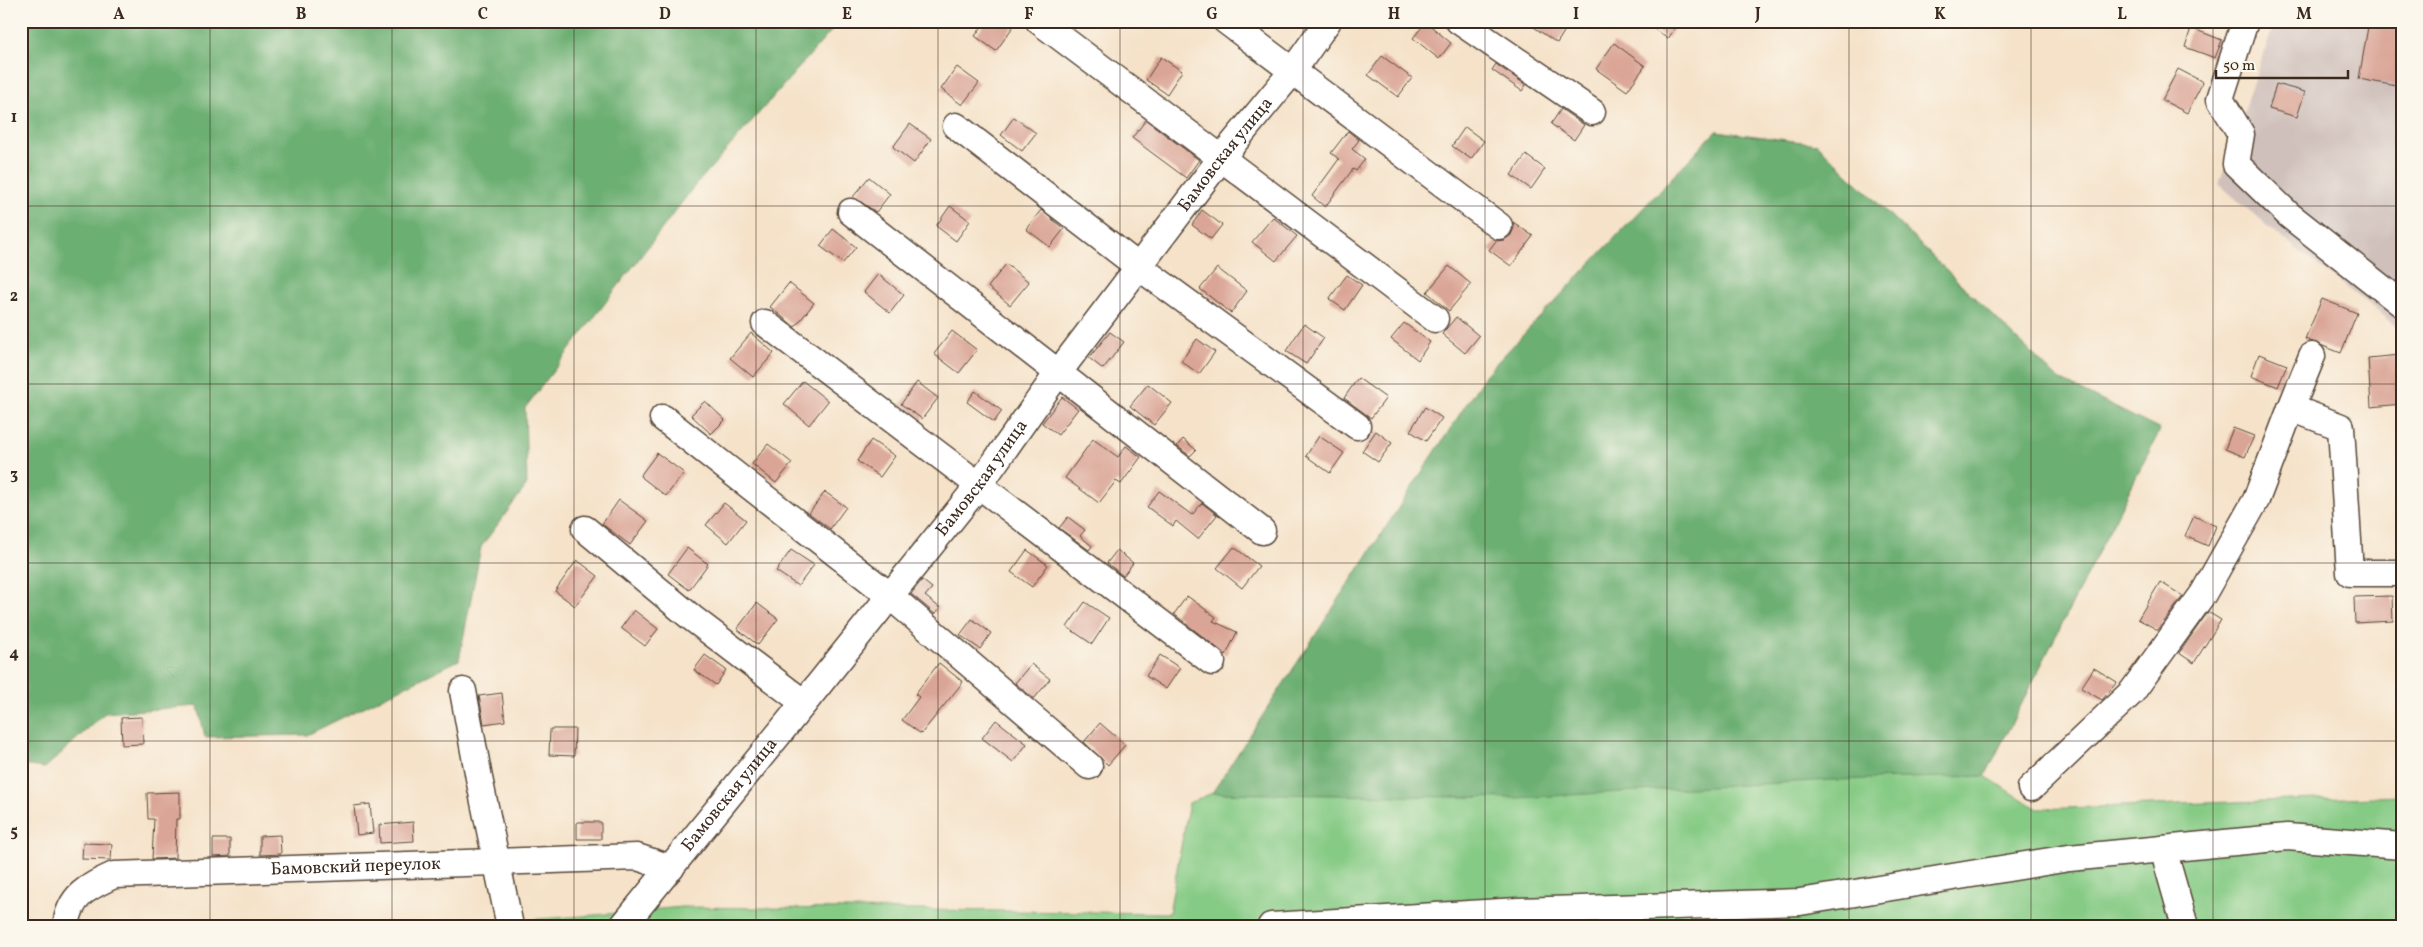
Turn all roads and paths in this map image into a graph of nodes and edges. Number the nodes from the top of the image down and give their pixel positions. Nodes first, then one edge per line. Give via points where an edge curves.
1 (1039, 21) edge
2 (1226, 21) edge
3 (1328, 21) edge
4 (1459, 21) edge
5 (2245, 21) edge
6 (1292, 72) junction
7 (1592, 112) dead end
8 (956, 126) dead end
9 (1222, 157) junction
10 (851, 212) dead end
11 (1499, 226) dead end
12 (1139, 267) junction
13 (2402, 304) edge
14 (1435, 319) dead end
15 (765, 323) dead end
16 (2312, 356) dead end
17 (1058, 374) junction
18 (2291, 408) junction
19 (663, 418) dead end
20 (1357, 426) dead end
21 (979, 485) junction
22 (585, 529) dead end
23 (1262, 531) dead end
24 (2402, 573) edge
25 (889, 595) junction
26 (1212, 662) dead end
27 (463, 691) dead end
28 (804, 704) junction
29 (1089, 766) dead end
30 (2031, 788) dead end
31 (2402, 846) edge
32 (2163, 849) junction
33 (496, 863) junction
34 (671, 868) junction
35 (66, 926) edge
36 (510, 926) edge
37 (623, 926) edge
38 (1271, 926) edge
39 (2185, 926) edge

1 - 9 street
2 - 6 street
3 - 6 street, Бамовская улица
4 - 7 street
5 - 13 street via 2220,99 2241,134 2236,164 2288,215
6 - 9 street, Бамовская улица
6 - 11 street
8 - 12 street
9 - 12 street, Бамовская улица
9 - 14 street
10 - 17 street
12 - 17 street, Бамовская улица
12 - 20 street
15 - 21 street
16 - 18 street
17 - 21 street, Бамовская улица
17 - 23 street
18 - 24 street via 2341,427 2350,573
18 - 30 street via 2256,500 2203,594 2132,692
19 - 25 street
21 - 25 street, Бамовская улица
21 - 26 street
22 - 28 street via 692,618
25 - 28 street, Бамовская улица
25 - 29 street
27 - 33 street
28 - 34 street, Бамовская улица
31 - 32 street via 2286,838
32 - 38 street via 2069,858 1800,902 1518,911
32 - 39 street
33 - 34 street, Бамовский переулок via 637,857
33 - 35 street, Бамовский переулок via 114,875 85,889 68,913
33 - 36 street
34 - 37 street, Бамовская улица

